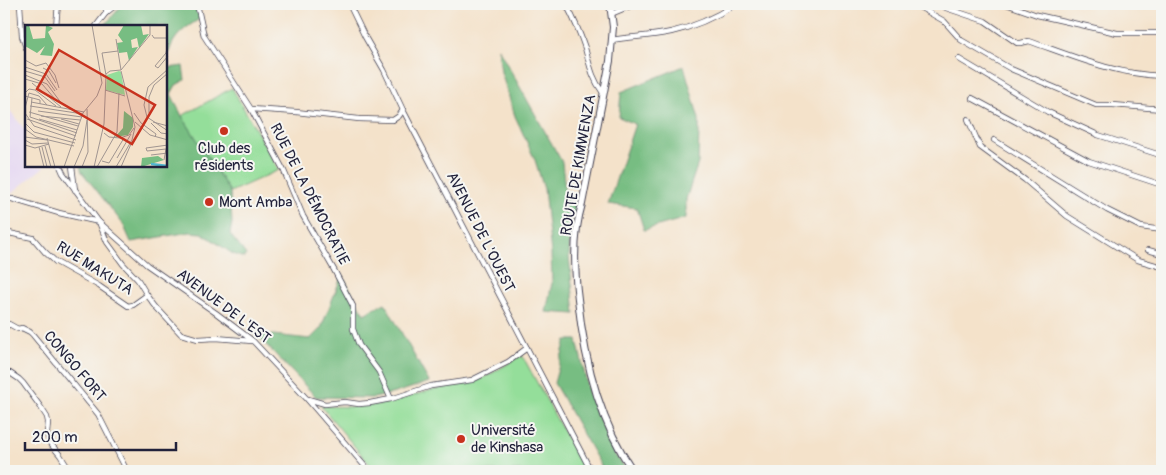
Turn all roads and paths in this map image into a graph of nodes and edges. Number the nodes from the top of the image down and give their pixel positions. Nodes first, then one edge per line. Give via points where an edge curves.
1 (16, 4) edge
2 (20, 4) edge
3 (58, 4) edge
4 (106, 4) edge
5 (117, 4) edge
6 (198, 4) edge
7 (349, 4) edge
8 (566, 4) edge
9 (610, 4) edge
10 (636, 4) edge
11 (736, 4) edge
12 (914, 4) edge
13 (1006, 4) edge
14 (946, 8) dead end
15 (106, 13) junction
16 (21, 14) junction
17 (611, 14) junction
18 (56, 25) edge
19 (97, 25) edge
20 (1162, 33) edge
21 (612, 40) junction
22 (25, 45) edge
23 (959, 59) dead end
24 (1162, 76) edge
25 (603, 93) junction
26 (972, 98) dead end
27 (251, 109) junction
28 (1162, 109) edge
29 (403, 110) junction
30 (968, 119) dead end
31 (994, 140) dead end
32 (1162, 154) edge
33 (61, 168) edge
34 (72, 168) edge
35 (1162, 186) edge
36 (75, 191) junction
37 (4, 199) edge
38 (99, 222) junction
39 (1162, 230) edge
40 (4, 232) edge
41 (1148, 250) dead end
42 (1162, 254) edge
43 (1162, 268) edge
44 (147, 295) junction
45 (4, 326) edge
46 (253, 341) junction
47 (527, 348) junction
48 (10, 373) dead end
49 (307, 399) junction
50 (391, 399) junction
51 (70, 471) edge
52 (127, 471) edge
53 (369, 471) edge
54 (591, 471) edge
55 (633, 471) edge

1 - 16 street
2 - 16 street
3 - 18 street
4 - 15 street
5 - 15 street
6 - 27 street, RUE DE LA DÉMOCRATIE via 204,36
7 - 29 street, AVENUE DE L'OUEST
8 - 25 street via 591,73
9 - 17 street, ROUTE DE KIMWENZA
10 - 17 street
11 - 21 street via 685,28
12 - 28 street via 944,21 962,40 1011,69 1096,105
13 - 20 street via 1037,15 1117,33
14 - 24 street via 983,20 1017,42 1028,41 1123,72
15 - 19 street
16 - 22 street
17 - 21 street, ROUTE DE KIMWENZA
21 - 25 street, ROUTE DE KIMWENZA
23 - 32 street via 1056,116 1098,135
25 - 55 street, ROUTE DE KIMWENZA via 580,214 576,287 585,352 596,395 611,432
26 - 35 street via 1089,162
27 - 29 street via 393,120
27 - 50 street, RUE DE LA DÉMOCRATIE via 284,171 303,216 353,306 353,330 359,346 379,372
29 - 47 street, AVENUE DE L'OUEST
30 - 43 street via 982,149 1067,216 1138,260
31 - 39 street via 1107,210 1141,227
33 - 36 street, AVENUE DE L'EST
34 - 36 street
36 - 38 street, AVENUE DE L'EST
37 - 38 street
38 - 44 street via 107,242
38 - 46 street, AVENUE DE L'EST via 147,265
40 - 44 street, RUE MAKUTA via 33,238 56,262 128,306
41 - 42 street
44 - 46 street via 181,334 198,339
45 - 52 street, CONGO FORT via 9,324 34,335 98,414
46 - 49 street, AVENUE DE L'EST
47 - 50 street via 475,379 431,386
47 - 54 street, AVENUE DE L'OUEST
48 - 51 street via 19,378 47,417 50,443
49 - 50 street via 325,404 359,404
49 - 53 street, AVENUE DE L'EST

